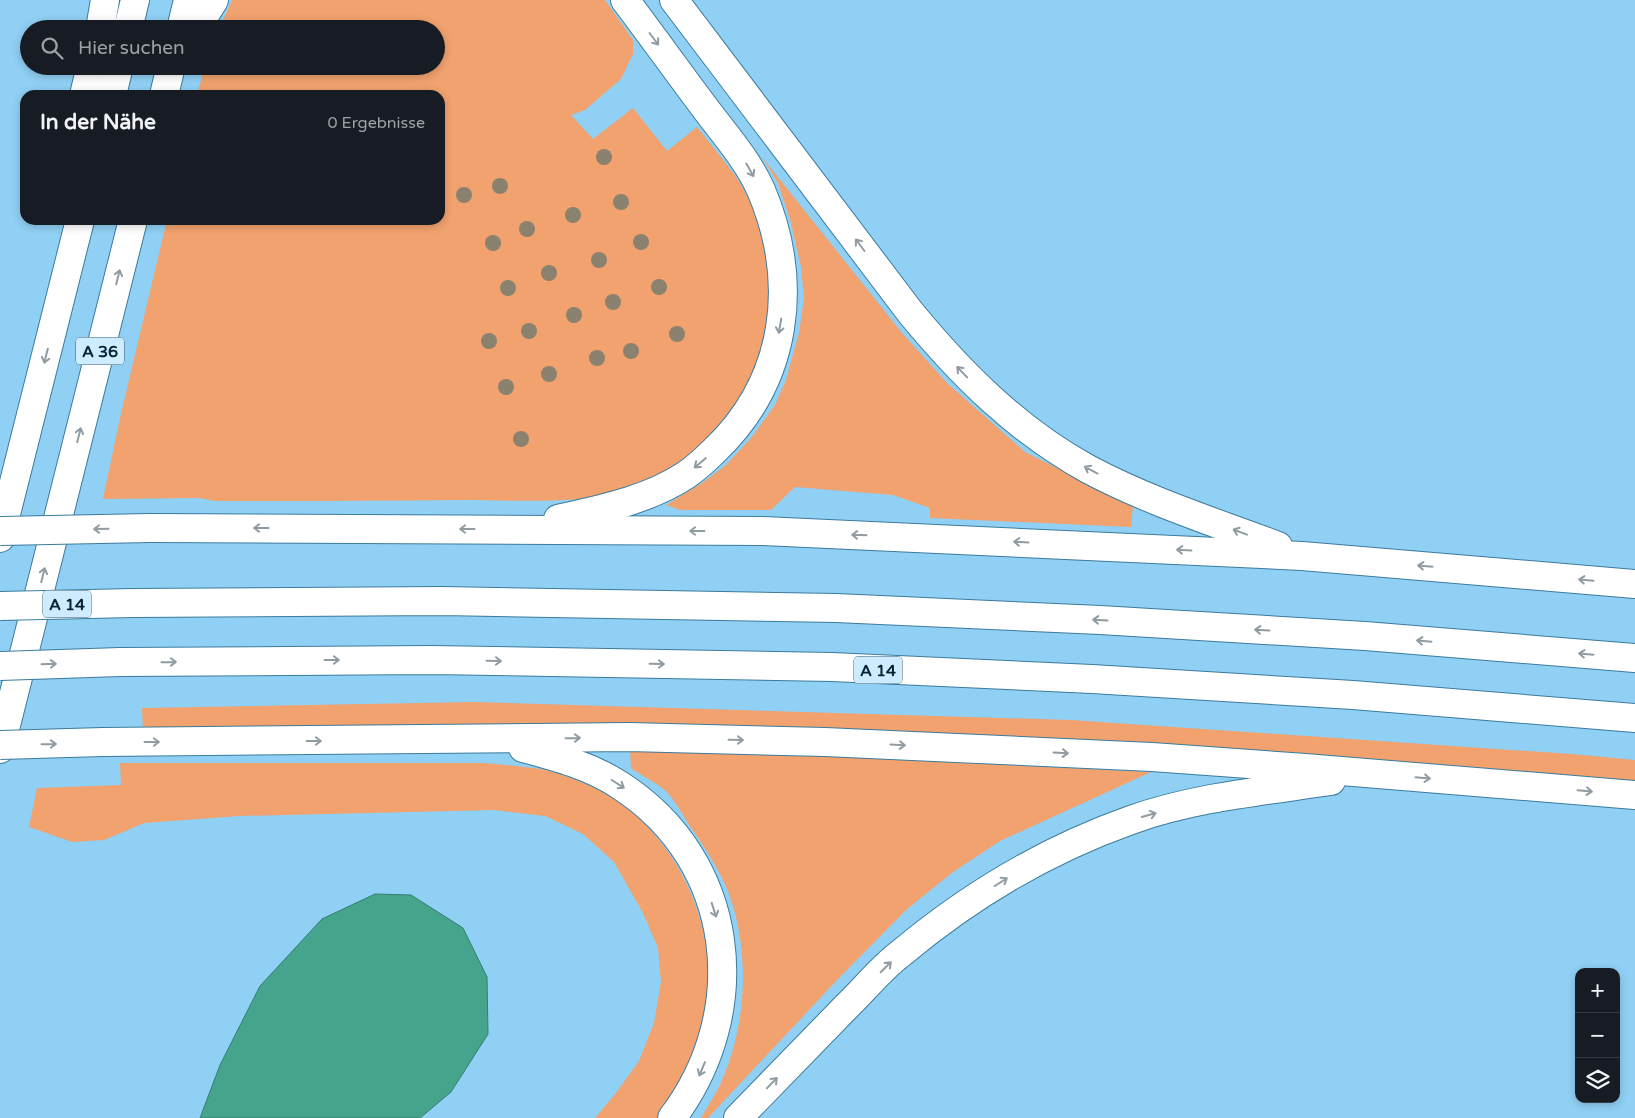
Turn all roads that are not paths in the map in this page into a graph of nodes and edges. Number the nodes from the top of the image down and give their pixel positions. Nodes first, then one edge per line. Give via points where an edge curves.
1 (105, 0) edge
2 (135, 0) edge
3 (188, 0) edge
4 (214, 0) edge
5 (625, 0) edge
6 (674, 0) edge
7 (102, 20) edge
8 (130, 20) edge
9 (183, 20) edge
10 (202, 20) edge
11 (89, 75) edge
12 (117, 75) edge
13 (169, 75) edge
14 (85, 90) edge
15 (113, 90) edge
16 (165, 90) edge
17 (77, 225) edge
18 (132, 225) edge
19 (516, 529) junction
20 (0, 532) edge
21 (0, 538) edge
22 (1302, 556) junction
23 (1635, 584) edge
24 (0, 606) edge
25 (1635, 658) edge
26 (0, 666) edge
27 (1635, 718) edge
28 (490, 740) junction
29 (0, 745) edge
30 (0, 749) edge
31 (1374, 774) junction
32 (1635, 795) edge
33 (672, 1118) edge
34 (738, 1118) edge

1 - 7 highway
2 - 8 highway
3 - 9 highway
4 - 10 highway
5 -> 19 highway via 744,160 760,189 781,256 784,291 776,350 765,380 748,411 730,436 686,475 651,494 615,506
22 -> 6 highway via 1122,486 1058,450 994,402 942,351 910,312
11 - 14 highway
12 - 15 highway
13 - 16 highway
17 -> 21 highway, A 36
30 -> 18 highway, A 36
19 -> 20 highway, bridge via 150,528
22 -> 19 highway via 763,531
23 -> 22 highway
25 -> 24 highway, A 14, bridge via 1345,634 836,608 442,601
26 -> 27 highway, A 14, bridge via 432,660 832,668 1333,694
29 -> 28 highway, bridge
28 -> 31 highway via 629,737 834,742 1152,757
28 -> 33 highway via 562,758 620,785 648,806 680,840 707,890 721,942 721,996 717,1023 698,1078
31 -> 32 highway
34 -> 31 highway via 898,955 960,908 1032,863 1082,839 1160,811 1226,797

